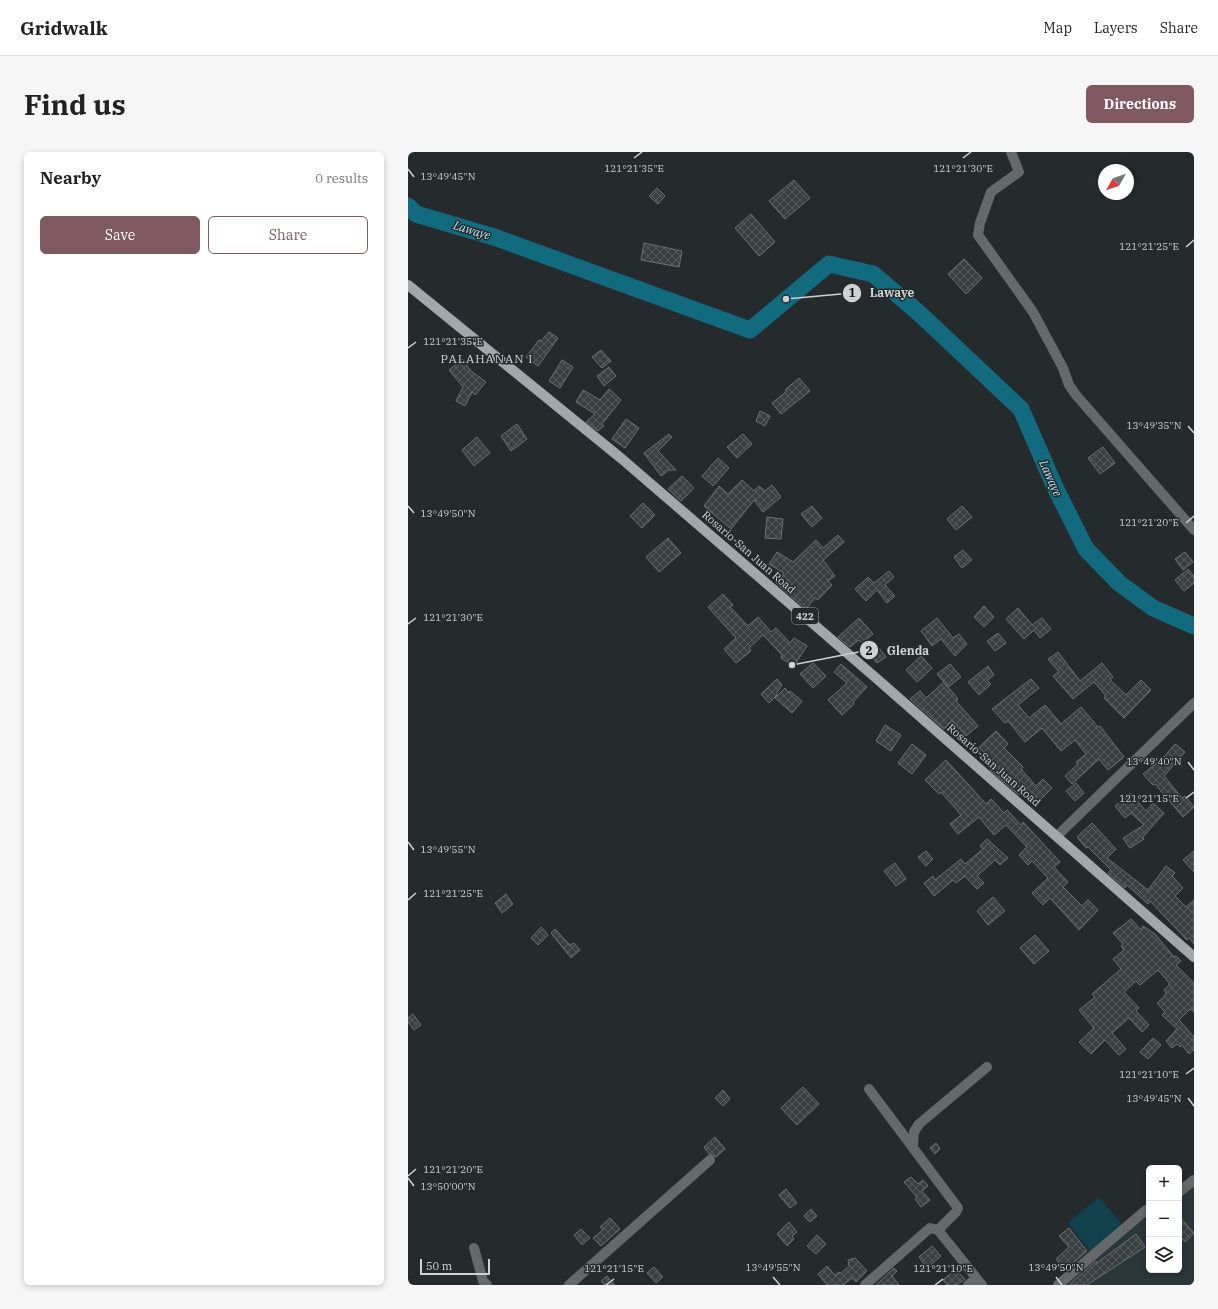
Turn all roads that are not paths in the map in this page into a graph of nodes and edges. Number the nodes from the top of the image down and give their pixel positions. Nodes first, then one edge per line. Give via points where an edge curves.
1 (1011, 152) edge
2 (408, 285) edge
3 (1194, 530) edge
4 (1194, 703) edge
5 (1057, 836) junction
6 (1194, 957) edge
7 (987, 1067) dead end
8 (869, 1089) dead end
9 (913, 1146) junction
10 (710, 1160) dead end
11 (1194, 1180) edge
12 (1182, 1190) edge
13 (1146, 1210) edge
14 (938, 1230) junction
15 (474, 1248) dead end
16 (979, 1282) edge
17 (487, 1285) edge
18 (569, 1285) edge
19 (865, 1285) edge
20 (968, 1285) edge
21 (1058, 1285) edge

1 - 3 street via 1019,172 991,192 978,235 1033,312 1076,395
2 - 5 main road, Rosario-San Juan Road / 422 via 622,459
4 - 5 street
5 - 6 main road, Rosario-San Juan Road / 422
7 - 9 street via 919,1124 914,1132
8 - 9 street
9 - 14 street via 958,1208
10 - 18 street
11 - 12 street
13 - 21 street
14 - 16 street
14 - 19 street via 930,1228
15 - 17 street via 483,1281
16 - 20 street

